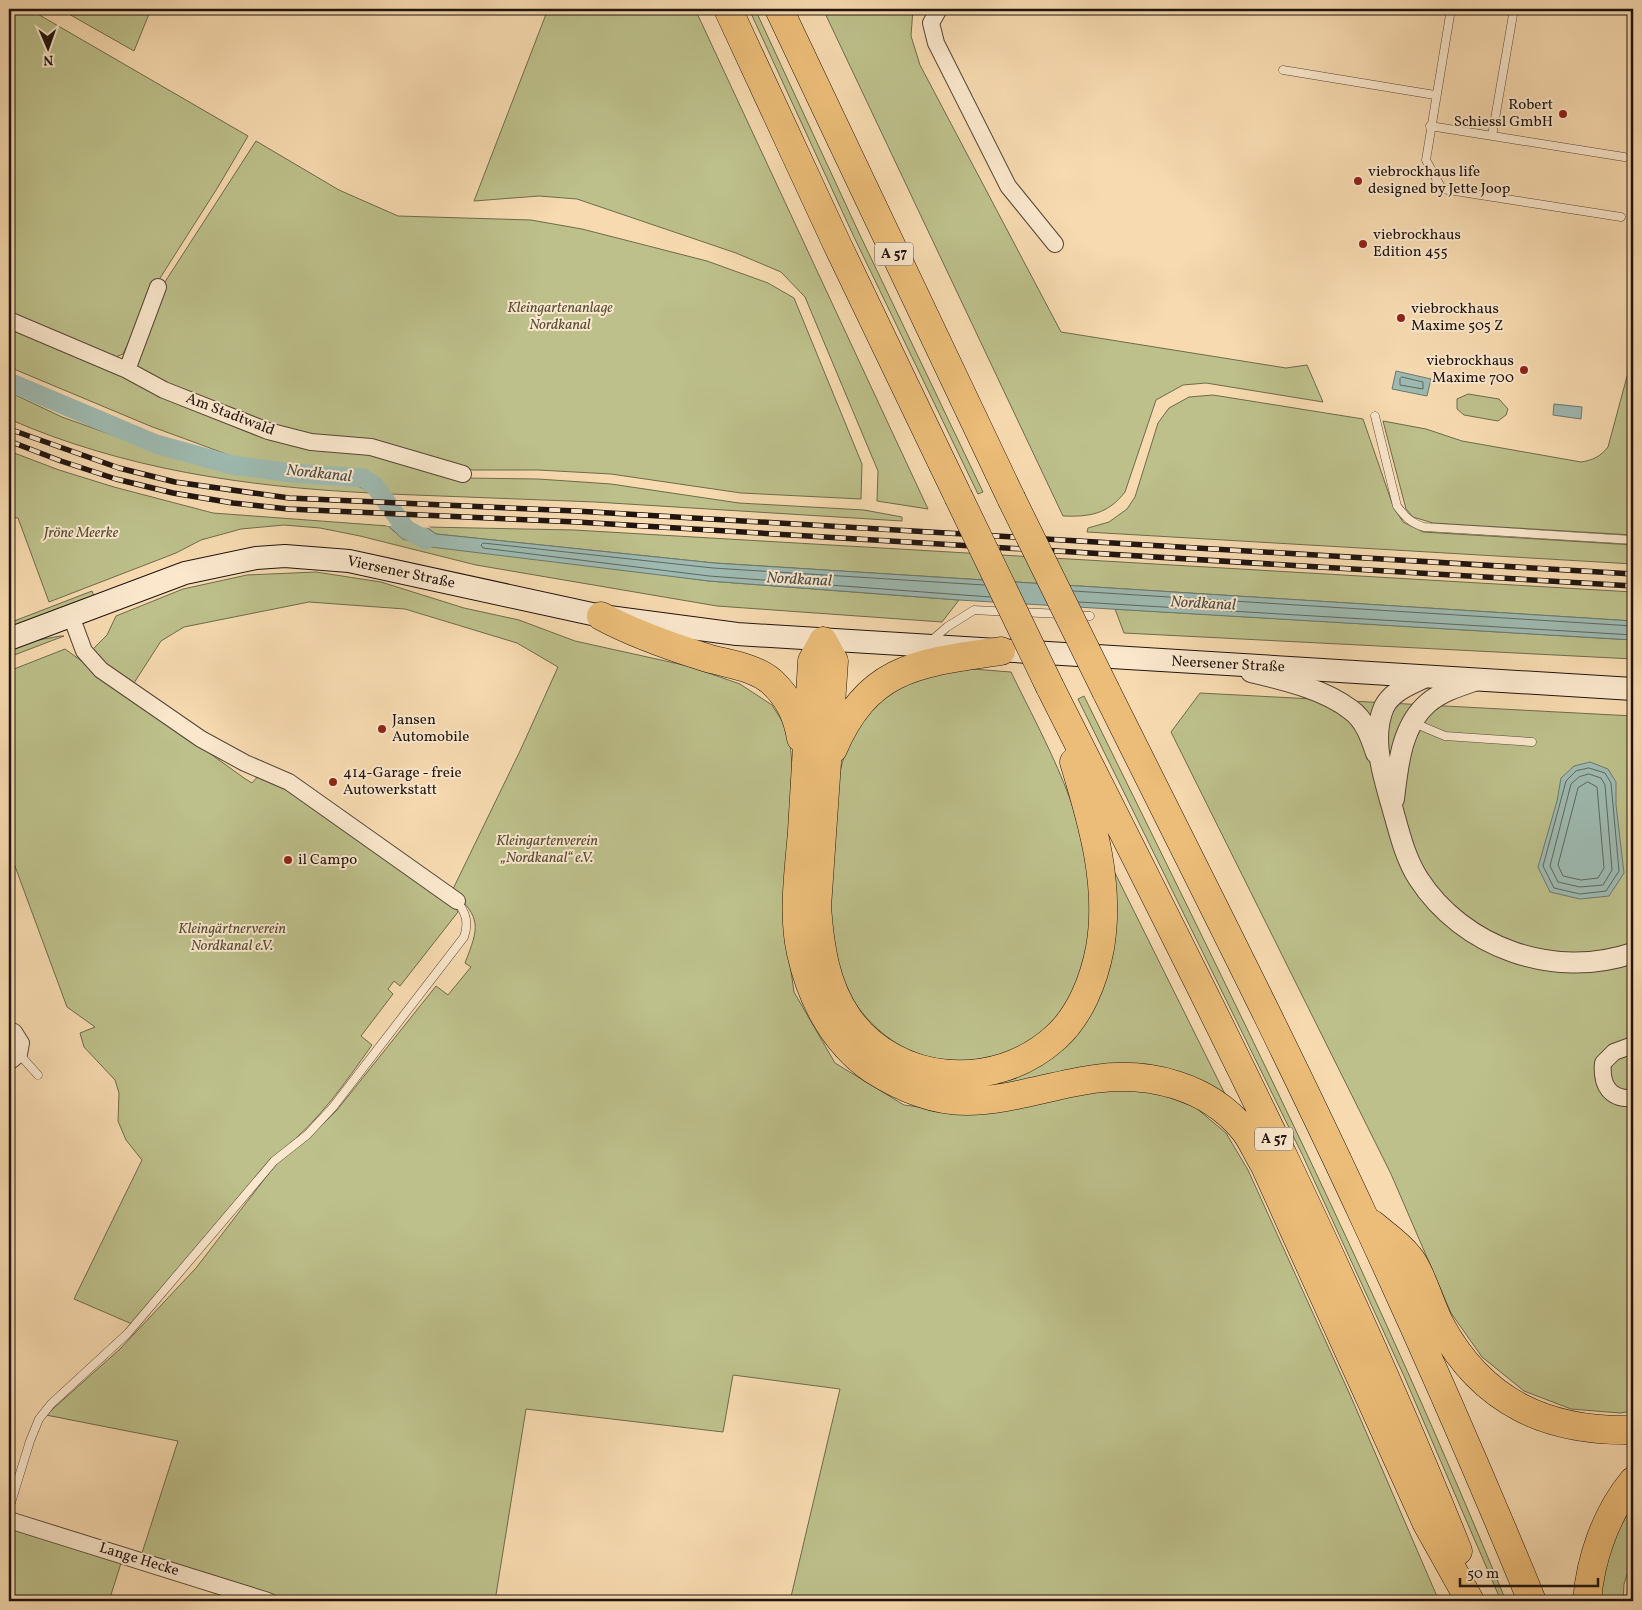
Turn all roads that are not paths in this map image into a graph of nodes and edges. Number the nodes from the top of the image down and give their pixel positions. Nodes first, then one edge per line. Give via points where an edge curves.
1 (728, 9) edge
2 (779, 9) edge
3 (939, 9) edge
4 (1451, 9) edge
5 (1514, 9) edge
6 (1283, 70) dead end
7 (1435, 95) junction
8 (1430, 126) junction
9 (1492, 136) junction
10 (1624, 157) dead end
11 (1621, 217) dead end
12 (1055, 244) dead end
13 (158, 287) dead end
14 (9, 320) edge
15 (127, 370) junction
16 (1375, 416) dead end
17 (463, 474) dead end
18 (1633, 540) edge
19 (71, 616) junction
20 (601, 616) junction
21 (1090, 616) dead end
22 (9, 639) edge
23 (823, 641) junction
24 (925, 646) junction
25 (1001, 651) junction
26 (1220, 665) junction
27 (1426, 677) junction
28 (1478, 680) junction
29 (1050, 687) junction
30 (1633, 689) edge
31 (1412, 723) junction
32 (1532, 742) dead end
33 (1379, 760) junction
34 (816, 763) junction
35 (1393, 808) junction
36 (458, 902) joint
37 (1633, 953) edge
38 (9, 1030) edge
39 (1633, 1045) edge
40 (14, 1058) edge
41 (38, 1075) dead end
42 (1633, 1098) edge
43 (1364, 1216) junction
44 (1633, 1430) edge
45 (1633, 1481) edge
46 (9, 1510) edge
47 (9, 1520) edge
48 (268, 1601) edge
49 (1470, 1601) edge
50 (1478, 1601) edge
51 (1532, 1601) edge
52 (1587, 1601) edge

1 - 29 highway, A 57, bridge
2 - 43 highway, A 57, bridge via 1011,498
3 - 12 street via 931,23 936,42 1008,186
4 - 7 lane
5 - 9 lane
6 - 7 lane
7 - 8 lane
8 - 9 lane
8 - 11 lane via 1426,160 1442,189
9 - 10 lane
13 - 15 street
14 - 15 street, Am Stadtwald
15 - 17 street, Am Stadtwald via 164,390 268,432 311,442 371,447
16 - 18 lane via 1397,506 1413,523 1424,528
19 - 20 main road, Viersener Straße via 185,573 238,561 285,556 349,561
19 - 22 main road, Viersener Straße
19 - 36 street via 84,652 101,670 200,739 289,782
20 - 23 main road, Viersener Straße via 737,634
20 - 34 highway via 627,630 744,667 770,681 792,707
21 - 24 lane via 974,610
23 - 24 main road, Neersener Straße
23 - 34 highway via 834,661
24 - 25 main road, Neersener Straße
25 - 26 main road, Neersener Straße
25 - 34 highway via 929,661 897,673 857,707
26 - 27 main road, Neersener Straße
26 - 33 street via 1279,679 1330,697 1353,711 1369,733
27 - 28 main road, Neersener Straße
27 - 33 street via 1396,692 1385,707 1380,727
28 - 30 main road, Neersener Straße
28 - 31 street via 1449,690 1428,703
29 - 34 highway via 1099,855 1103,907 1100,947 1091,983 1077,1011 1056,1037 1028,1057 998,1070 965,1075 933,1073 902,1063 872,1044 848,1018 829,982 820,944
29 - 50 highway, A 57 via 1201,986 1319,1233 1433,1489
31 - 32 lane via 1445,736
31 - 35 street via 1403,745
33 - 35 street
34 - 49 highway via 796,907 800,951 812,992 832,1030 861,1061 892,1082 929,1096 964,1101 992,1099 1095,1079 1137,1077 1176,1084 1213,1102 1244,1130 1264,1164 1426,1524
35 - 37 street via 1401,841 1418,877 1444,910 1478,937 1511,953 1546,961 1579,964
36 - 46 lane via 467,919 464,937 333,1107 307,1135 274,1161 128,1334 51,1404 39,1419
38 - 40 street via 21,1043
39 - 42 street via 1614,1052 1603,1063 1602,1077 1614,1096
40 - 41 lane
43 - 44 highway via 1410,1257 1441,1326 1465,1363 1496,1392 1529,1412 1566,1426 1599,1431
43 - 51 highway, A 57
45 - 52 highway via 1609,1519 1594,1558
47 - 48 street, Lange Hecke

